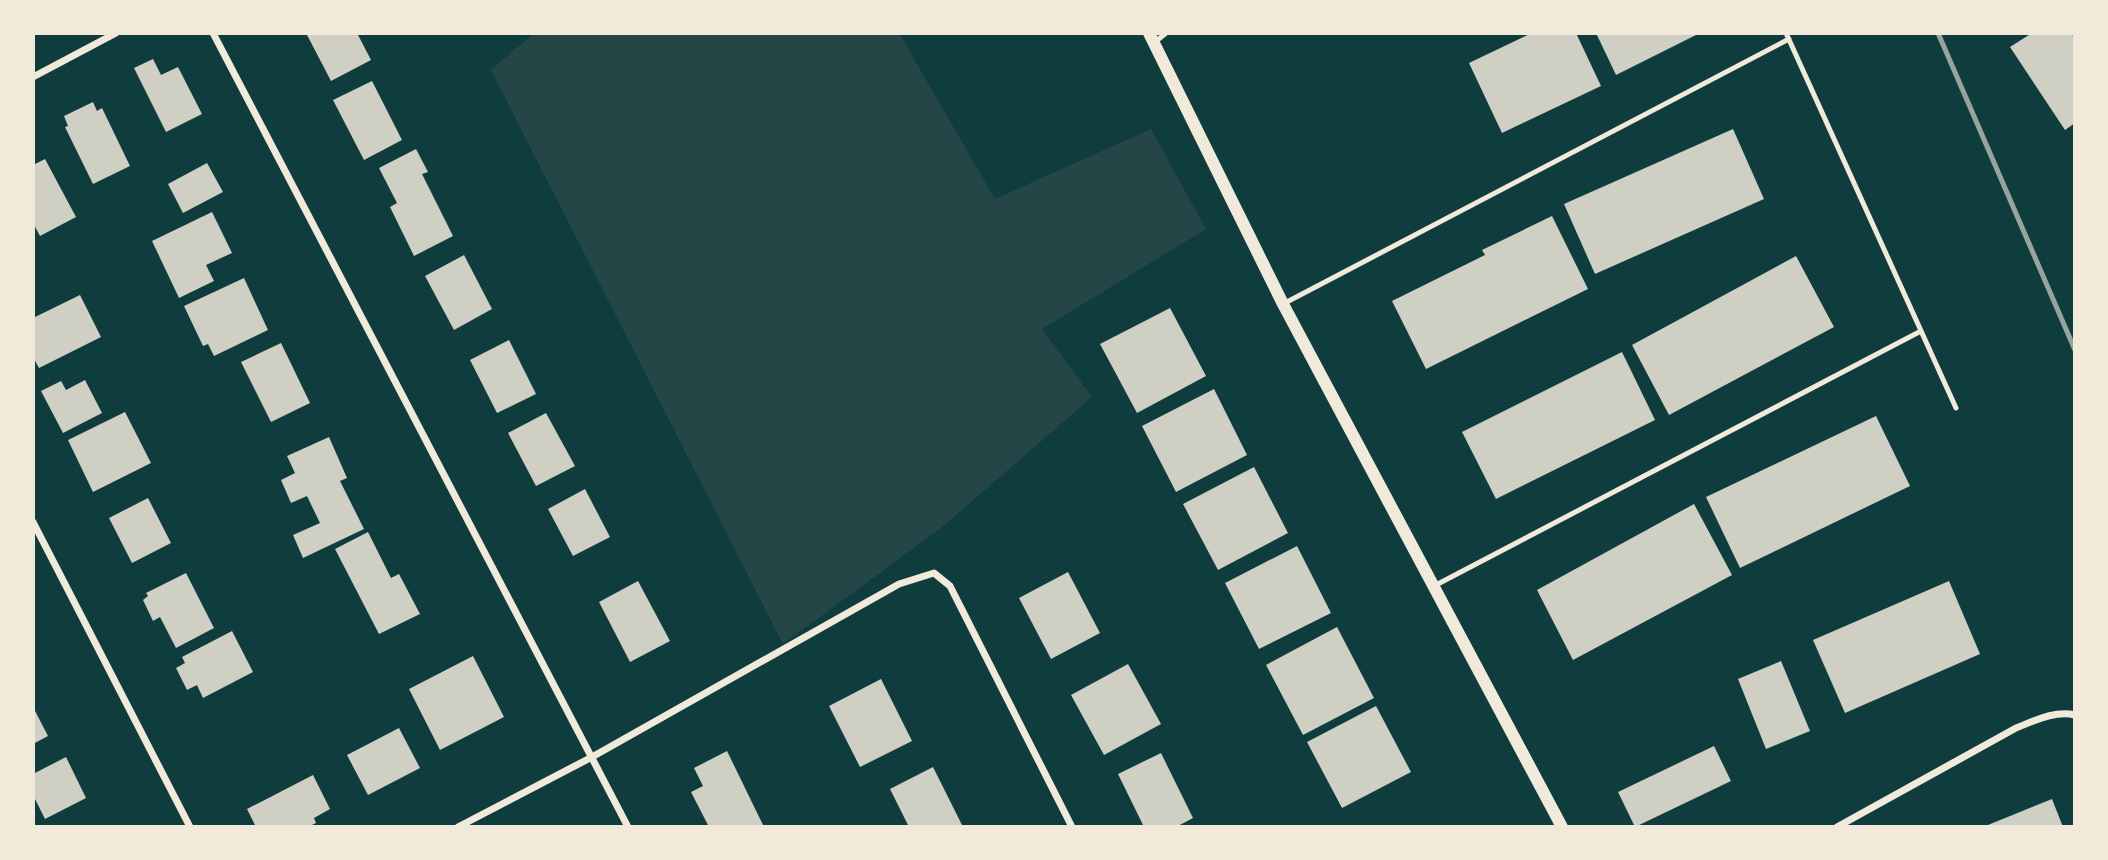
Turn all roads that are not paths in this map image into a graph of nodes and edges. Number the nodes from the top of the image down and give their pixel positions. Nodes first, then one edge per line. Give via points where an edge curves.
1 (116, 33) edge
2 (213, 33) edge
3 (1166, 33) edge
4 (1788, 36) edge
5 (1151, 38) edge
6 (33, 77) edge
7 (1283, 304) junction
8 (1921, 331) junction
9 (1956, 408) dead end
10 (33, 522) edge
11 (1433, 587) junction
12 (2075, 715) edge
13 (593, 757) junction
14 (190, 827) edge
15 (458, 827) edge
16 (628, 827) edge
17 (1072, 827) edge
18 (1562, 827) edge
19 (1837, 827) edge

1 - 6 street
2 - 13 street
3 - 5 lane
4 - 7 lane
4 - 8 lane
5 - 7 street
7 - 11 street
8 - 9 lane
8 - 11 lane
10 - 14 street
11 - 18 street
12 - 19 street via 2048,716 2016,728
13 - 15 street
13 - 16 street
13 - 17 street via 899,584 934,573 950,586

